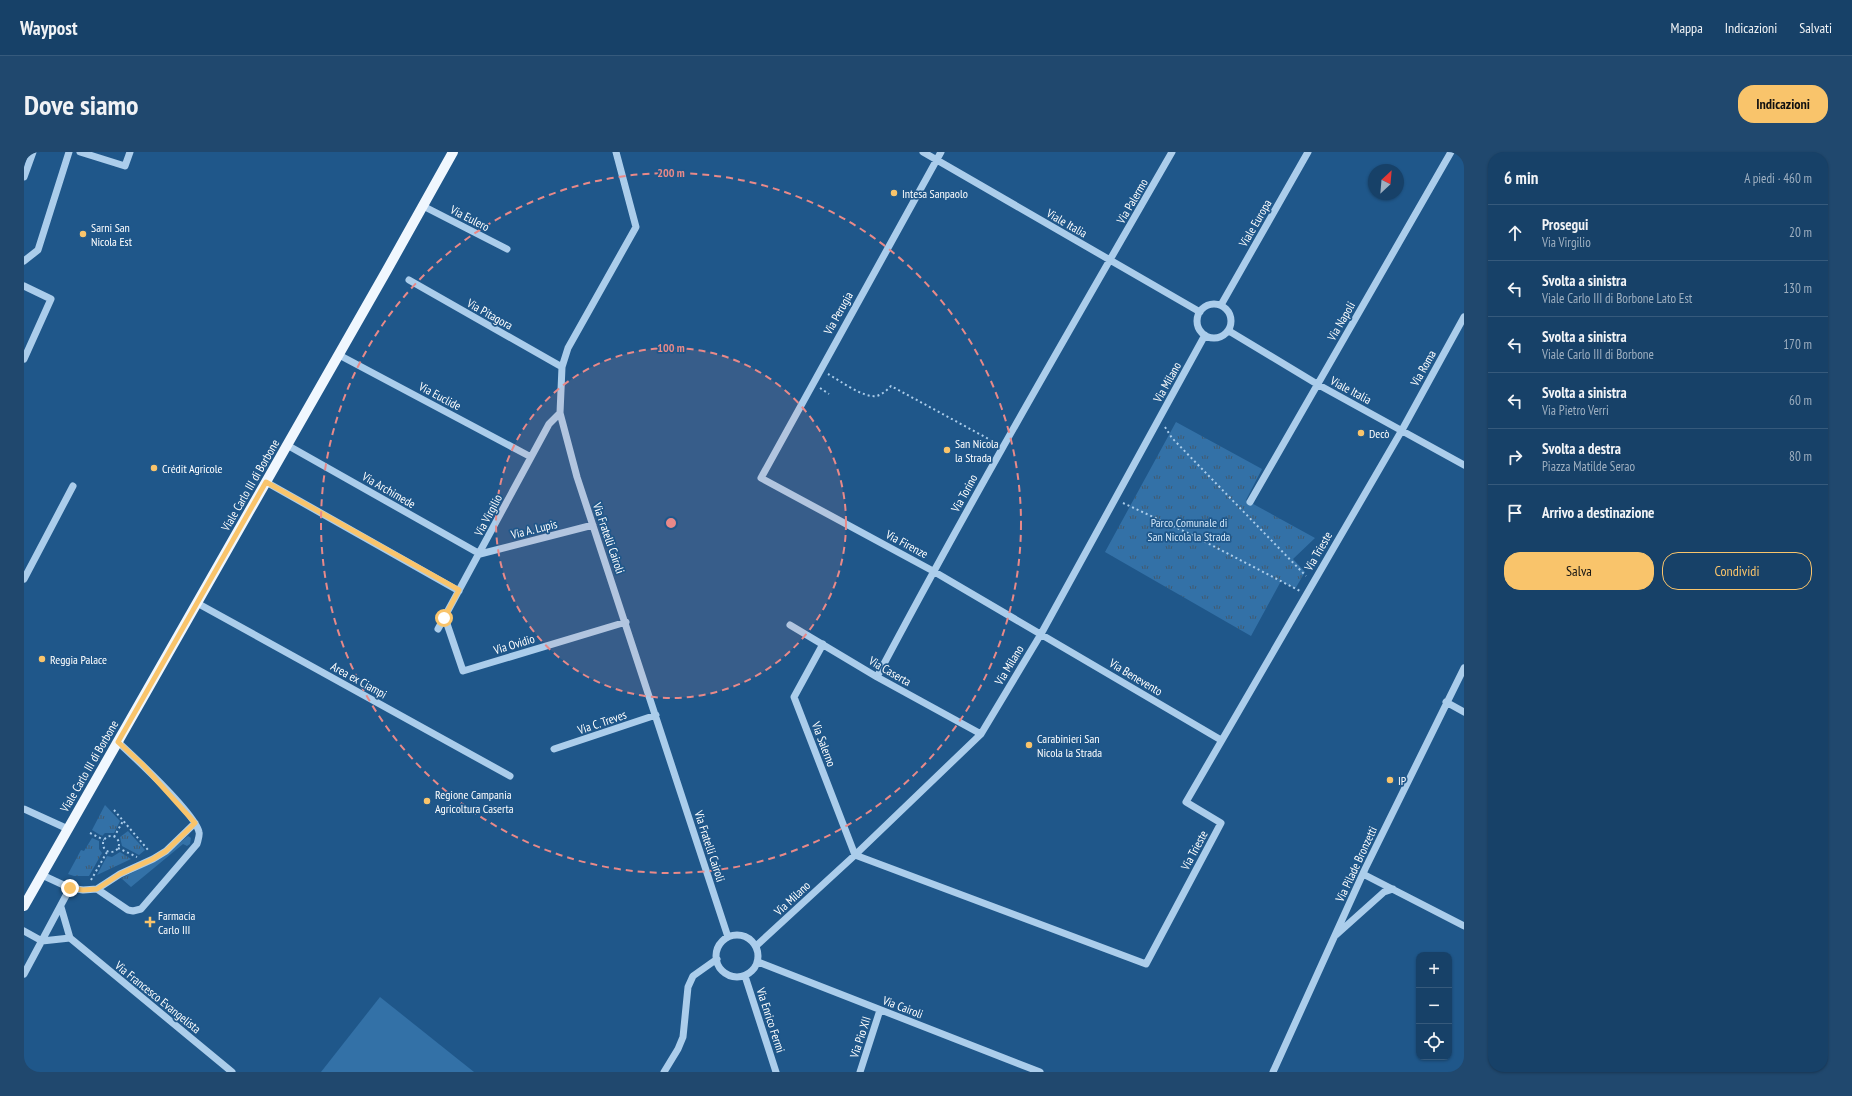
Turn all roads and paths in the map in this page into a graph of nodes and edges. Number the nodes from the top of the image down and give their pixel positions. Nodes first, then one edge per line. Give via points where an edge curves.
1 (33, 152) edge
2 (69, 152) edge
3 (80, 152) edge
4 (130, 152) edge
5 (453, 152) edge
6 (616, 152) edge
7 (923, 152) edge
8 (941, 152) edge
9 (1308, 152) edge
10 (1451, 152) edge
11 (1171, 153) edge
12 (937, 160) junction
13 (24, 177) edge
14 (423, 206) junction
15 (507, 249) dead end
16 (1110, 260) junction
17 (24, 261) edge
18 (409, 280) dead end
19 (24, 286) edge
20 (1221, 305) junction
21 (1200, 312) junction
22 (1464, 317) edge
23 (1229, 331) junction
24 (1205, 336) junction
25 (339, 355) junction
26 (24, 359) edge
27 (562, 367) junction
28 (820, 369) junction
29 (1317, 384) junction
30 (560, 413) junction
31 (1160, 418) junction
32 (1402, 430) junction
33 (287, 445) junction
34 (1003, 447) junction
35 (531, 457) junction
36 (1464, 465) edge
37 (761, 478) joint
38 (266, 482) junction
39 (74, 486) dead end
40 (1115, 499) junction
41 (1250, 502) dead end
42 (593, 525) junction
43 (480, 554) junction
44 (933, 571) junction
45 (24, 579) edge
46 (1313, 583) junction
47 (459, 590) junction
48 (1306, 594) junction
49 (197, 603) junction
50 (444, 618) junction
51 (626, 622) junction
52 (790, 625) dead end
53 (438, 629) dead end
54 (1041, 634) junction
55 (823, 644) junction
56 (1464, 668) edge
57 (877, 677) junction
58 (1446, 702) junction
59 (1464, 712) edge
60 (656, 715) junction
61 (981, 734) junction
62 (1221, 740) junction
63 (118, 742) junction
64 (554, 750) dead end
65 (510, 776) dead end
66 (24, 809) edge
67 (114, 810) dead end
68 (123, 821) junction
69 (195, 823) junction
70 (68, 829) junction
71 (90, 833) dead end
72 (114, 837) junction
73 (104, 840) junction
74 (118, 848) junction
75 (107, 852) junction
76 (855, 855) junction
77 (155, 858) junction
78 (147, 862) junction
79 (1363, 874) junction
80 (42, 875) junction
81 (70, 888) junction
82 (1393, 888) junction
83 (97, 889) junction
84 (86, 890) junction
85 (24, 906) edge
86 (61, 907) junction
87 (1464, 926) edge
88 (24, 931) edge
89 (728, 937) junction
90 (70, 938) junction
91 (1333, 938) junction
92 (42, 941) junction
93 (756, 946) junction
94 (717, 959) junction
95 (758, 962) junction
96 (24, 974) edge
97 (745, 976) junction
98 (880, 1010) junction
99 (232, 1072) edge
100 (664, 1072) edge
101 (776, 1072) edge
102 (860, 1072) edge
103 (1040, 1072) edge
104 (1273, 1072) edge

1 - 13 street
2 - 17 street via 38,250
3 - 4 street via 125,166
5 - 14 main road, Viale Carlo III di Borbone
6 - 27 street, Via Fratelli Cairoli via 636,227 568,348
7 - 12 street, Viale Italia
8 - 12 street, Via Perugia
9 - 20 street, Viale Europa
10 - 29 street, Via Napoli
11 - 16 street, Via Palermo
12 - 16 street, Viale Italia
12 - 28 street, Via Perugia
14 - 15 street, Via Eulero
14 - 25 main road, Viale Carlo III di Borbone
16 - 21 street, Viale Italia
16 - 34 street, Via Torino
18 - 27 street, Via Pitagora
19 - 26 street via 50,299
20 - 21 street via 1209,304
20 - 23 street via 1231,316
21 - 24 street via 1198,327
22 - 32 street, Via Roma
23 - 24 street via 1215,338
23 - 29 street, Viale Italia
24 - 31 street, Via Milano
25 - 33 main road, Viale Carlo III di Borbone
25 - 35 street, Via Euclide
27 - 30 street, Via Fratelli Cairoli
28 - 34 path via 865,395 875,396 891,386
28 - 37 street, Via Perugia
29 - 32 street, Viale Italia
29 - 41 street, Via Napoli
30 - 35 street, Via Virgilio via 549,424
30 - 42 street, Via Fratelli Cairoli
31 - 40 street, Via Milano
31 - 46 path via 1172,438
32 - 36 street, Viale Italia
32 - 46 street, Via Trieste
33 - 38 main road, Viale Carlo III di Borbone
33 - 43 street, Via Archimede
34 - 44 street, Via Torino
35 - 43 street, Via Virgilio
37 - 44 street, Via Firenze
38 - 47 street
38 - 49 main road, Viale Carlo III di Borbone
39 - 45 street
40 - 48 path via 1188,533
40 - 54 street, Via Milano
42 - 43 street, Via A. Lupis
42 - 51 street, Via Fratelli Cairoli
43 - 47 street, Via Virgilio
44 - 54 street, Via Firenze
44 - 57 street, Via Torino
46 - 48 street, Via Trieste
47 - 50 street, Via Virgilio
48 - 62 street, Via Trieste
49 - 63 main road, Viale Carlo III di Borbone
49 - 65 street, Area ex Ciampi
50 - 51 street, Via Ovidio via 463,670
50 - 53 street, Via Virgilio
51 - 60 street, Via Fratelli Cairoli
52 - 55 street, Via Caserta
54 - 61 street, Via Milano
54 - 62 street, Via Benevento
55 - 57 street, Via Caserta
55 - 76 street, Via Salerno via 794,697
56 - 58 street, Via Pilade Bronzetti
57 - 61 street, Via Caserta
58 - 59 street
58 - 79 street, Via Pilade Bronzetti
60 - 64 street, Via C. Treves
60 - 89 street, Via Fratelli Cairoli
61 - 76 street, Via Milano
62 - 76 street, Via Trieste via 1186,802 1221,824 1146,964
63 - 69 street via 142,764
63 - 70 main road, Viale Carlo III di Borbone
66 - 70 street, Viale Carlo III di Borbone
67 - 68 path
68 - 72 path
68 - 77 path
69 - 77 street
69 - 83 street via 199,833 197,844 140,909 128,910
70 - 80 main road, Viale Carlo III di Borbone
71 - 73 path
72 - 73 path via 109,836
72 - 74 path via 118,841
73 - 75 path via 103,846
74 - 75 path via 114,852
74 - 78 path
75 - 84 path
76 - 93 street, Via Milano
77 - 78 street
78 - 83 street via 120,874
79 - 82 street
79 - 91 street, Via Pilade Bronzetti
80 - 81 street
80 - 85 main road, Viale Carlo III di Borbone
81 - 84 street
81 - 86 street
82 - 87 street
82 - 91 street via 1384,892
83 - 84 street
86 - 90 street
86 - 92 street
88 - 92 street
89 - 93 street via 744,936
89 - 94 street via 719,946
90 - 92 street
90 - 99 street, Via Francesco Evangelista
91 - 104 street, Via Pilade Bronzetti
92 - 96 street
93 - 95 street
94 - 97 street via 724,972 737,977
94 - 100 street via 693,976 688,987 683,1037
95 - 97 street
95 - 98 street, Via Cairoli
97 - 101 street, Via Enrico Fermi
98 - 102 street, Via Pio XII
98 - 103 street, Via Cairoli

